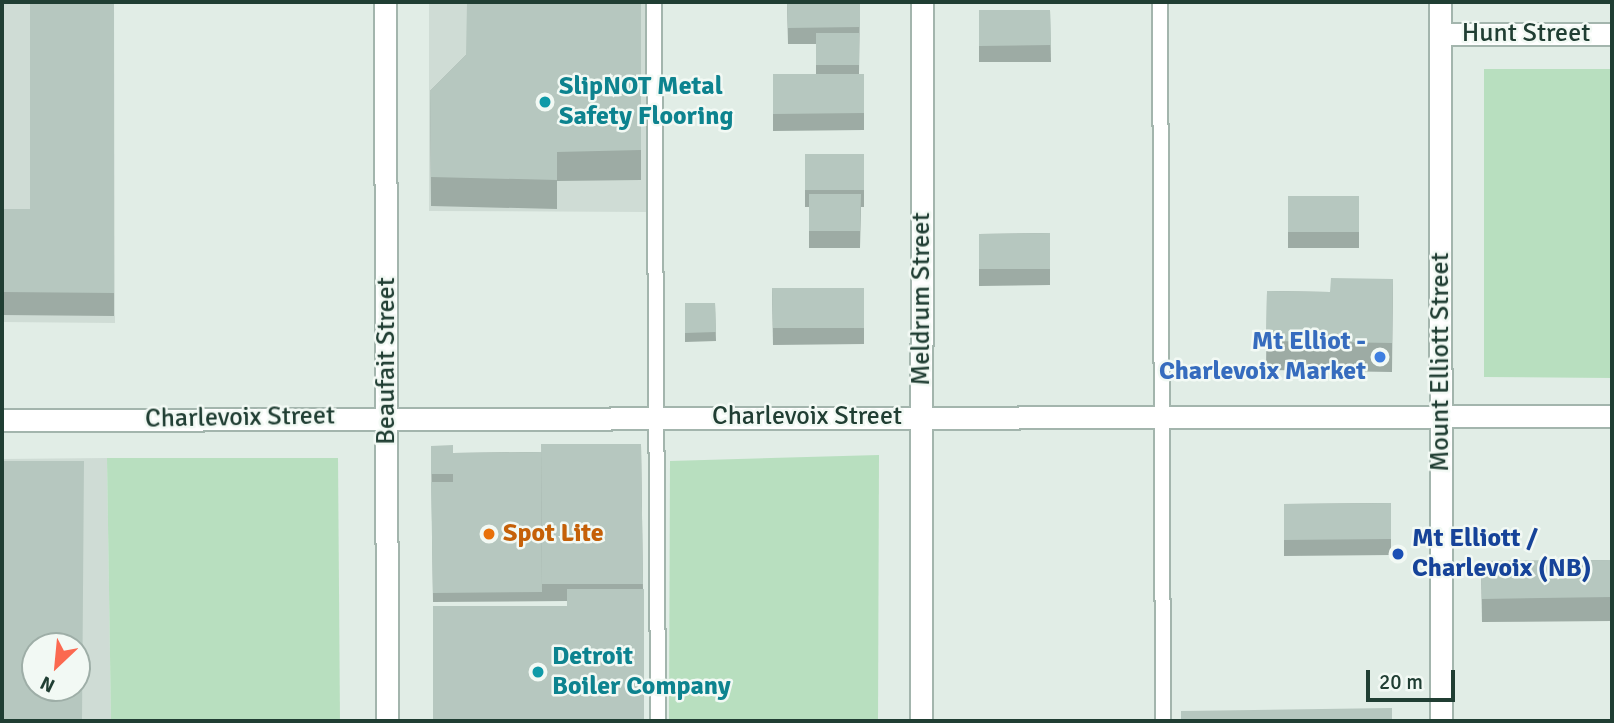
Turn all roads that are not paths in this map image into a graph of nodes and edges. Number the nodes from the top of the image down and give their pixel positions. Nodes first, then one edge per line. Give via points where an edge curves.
1 (386, 2) edge
2 (654, 2) edge
3 (922, 2) edge
4 (1160, 2) edge
5 (1440, 2) edge
6 (1440, 34) junction
7 (1612, 34) edge
8 (1162, 416) junction
9 (1441, 416) junction
10 (1612, 416) edge
11 (388, 417) junction
12 (656, 417) junction
13 (922, 418) junction
14 (2, 420) edge
15 (387, 721) edge
16 (659, 721) edge
17 (921, 721) edge
18 (1163, 721) edge
19 (1441, 721) edge

1 - 11 street, Beaufait Street
2 - 12 lane
3 - 13 street, Meldrum Street
4 - 8 lane
5 - 6 street, Mount Elliott Street
6 - 7 street, Hunt Street
6 - 9 street, Mount Elliott Street
8 - 9 street, Charlevoix Street
8 - 13 street, Charlevoix Street
8 - 18 lane
9 - 10 street, Charlevoix Street
9 - 19 street, Mount Elliott Street
11 - 12 street, Charlevoix Street
11 - 14 street, Charlevoix Street
11 - 15 street, Beaufait Street
12 - 13 street, Charlevoix Street
12 - 16 lane
13 - 17 street, Meldrum Street

